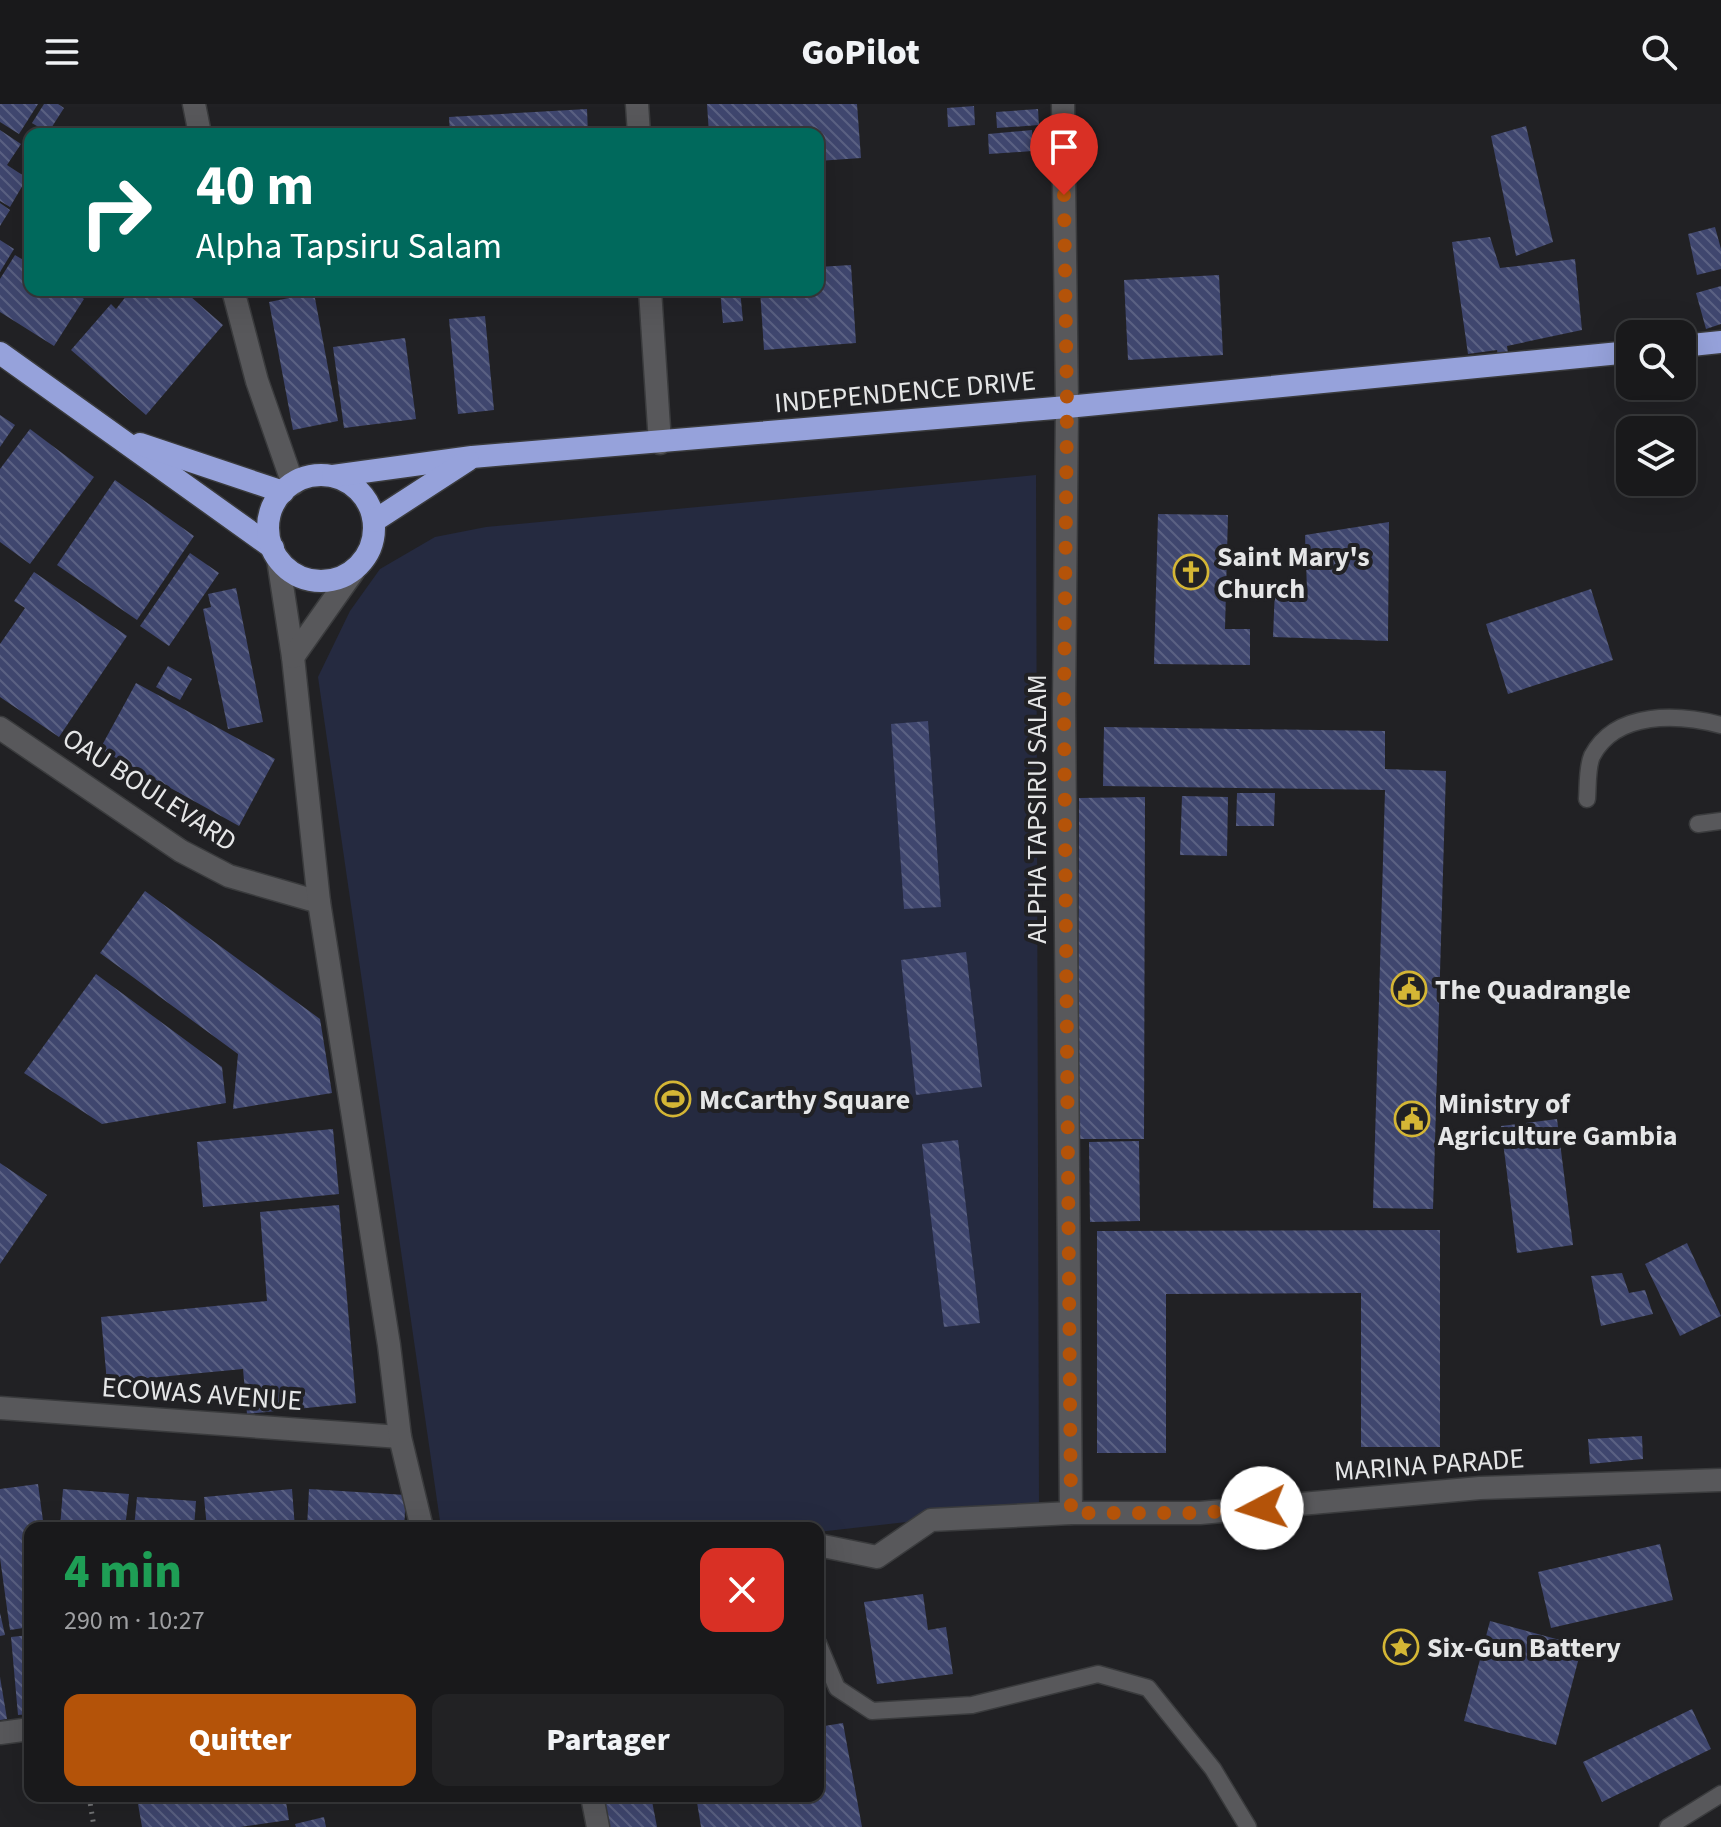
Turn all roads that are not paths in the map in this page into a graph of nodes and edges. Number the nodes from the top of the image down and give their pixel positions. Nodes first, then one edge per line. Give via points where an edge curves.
1 (194, 104) edge
2 (637, 104) edge
3 (1063, 104) edge
4 (199, 128) edge
5 (639, 128) edge
6 (235, 296) edge
7 (650, 296) edge
8 (1721, 342) edge
9 (1696, 345) edge
10 (0, 353) edge
11 (1616, 353) edge
12 (1067, 407) junction
13 (120, 437) junction
14 (660, 443) junction
15 (472, 457) junction
16 (333, 476) junction
17 (288, 488) junction
18 (374, 521) junction
19 (275, 554) junction
20 (353, 572) junction
21 (293, 657) junction
22 (1721, 725) edge
23 (0, 728) edge
24 (1587, 799) dead end
25 (1721, 821) edge
26 (1698, 824) dead end
27 (319, 902) junction
28 (0, 1408) edge
29 (400, 1437) junction
30 (1721, 1480) edge
31 (1071, 1513) junction
32 (421, 1522) edge
33 (824, 1546) edge
34 (824, 1657) edge
35 (24, 1730) edge
36 (0, 1733) edge
37 (1721, 1794) edge
38 (593, 1802) edge
39 (598, 1827) edge
40 (1248, 1827) edge
41 (1668, 1827) edge

1 - 4 street
2 - 5 street
3 - 12 street, ALPHA TAPSIRU SALAM
6 - 17 street
7 - 14 street
8 - 9 highway
10 - 13 highway
11 - 12 highway, INDEPENDENCE DRIVE
12 - 14 highway, INDEPENDENCE DRIVE
12 - 31 street, ALPHA TAPSIRU SALAM via 1064,706
13 - 17 highway
13 - 19 highway
14 - 15 highway, INDEPENDENCE DRIVE
15 - 16 highway, INDEPENDENCE DRIVE
15 - 18 highway
16 - 17 highway via 319,475
16 - 18 highway via 364,497
17 - 19 highway via 271,513 269,536
18 - 20 highway via 366,557
19 - 20 highway via 304,579 321,582
19 - 21 street
20 - 21 street
21 - 27 street
22 - 24 lane via 1650,717 1609,734 1591,758
23 - 27 street, OAU BOULEVARD via 181,851 229,876
25 - 26 lane
27 - 29 street
28 - 29 street, ECOWAS AVENUE
29 - 32 street
30 - 31 street, MARINA PARADE via 1480,1488 1200,1513
31 - 33 street, MARINA PARADE via 931,1520 877,1557
34 - 40 lane via 837,1688 872,1711 972,1705 1098,1674 1148,1688 1213,1769
35 - 36 street
37 - 41 lane
38 - 39 street

